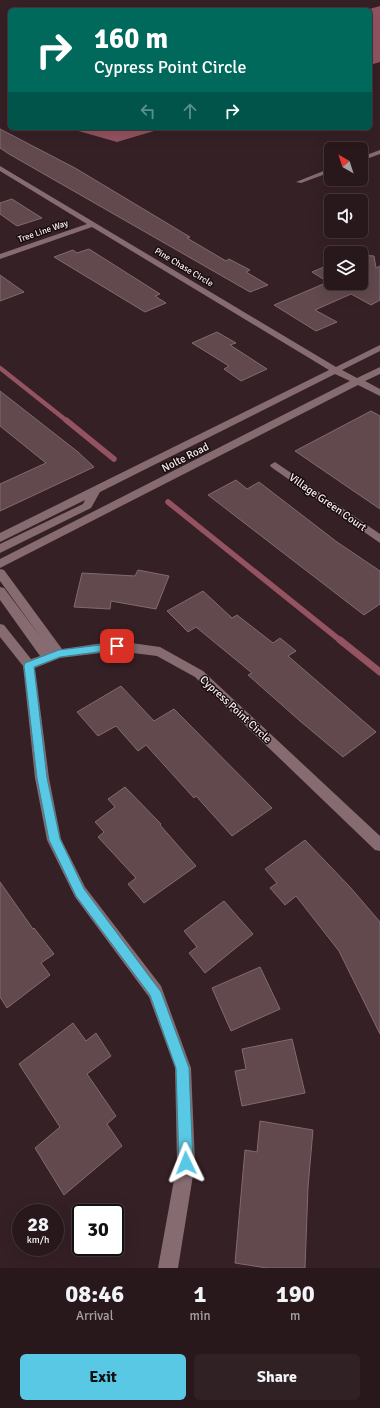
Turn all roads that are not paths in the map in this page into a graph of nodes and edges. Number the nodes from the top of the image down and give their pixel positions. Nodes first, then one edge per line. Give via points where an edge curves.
1 (380, 152) edge
2 (368, 156) edge
3 (0, 168) edge
4 (324, 173) edge
5 (299, 182) dead end
6 (94, 224) junction
7 (0, 257) edge
8 (380, 348) edge
9 (335, 370) junction
10 (380, 370) edge
11 (358, 382) junction
12 (380, 393) edge
13 (275, 465) dead end
14 (95, 492) junction
15 (0, 538) edge
16 (380, 539) edge
17 (0, 549) edge
18 (0, 564) edge
19 (0, 574) edge
20 (0, 590) edge
21 (0, 628) edge
22 (53, 655) junction
23 (29, 666) junction
24 (380, 845) edge
25 (168, 1268) edge

1 - 2 street
3 - 6 street, Pine Chase Circle
4 - 5 street
6 - 7 street, Tree Line Way
6 - 9 street, Pine Chase Circle
8 - 9 street, Nolte Road
9 - 11 street, Pine Chase Circle
9 - 14 street, Nolte Road
10 - 11 street, Nolte Road
11 - 12 street
11 - 18 street, Nolte Road
13 - 16 street, Village Green Court
14 - 15 street, Nolte Road
14 - 17 street via 87,506
19 - 22 street
20 - 22 street
21 - 23 street
22 - 23 street, Cypress Point Circle
22 - 24 street, Cypress Point Circle via 117,646 160,652 199,674
23 - 25 street via 42,778 54,840 80,892 155,992 183,1068 186,1163

